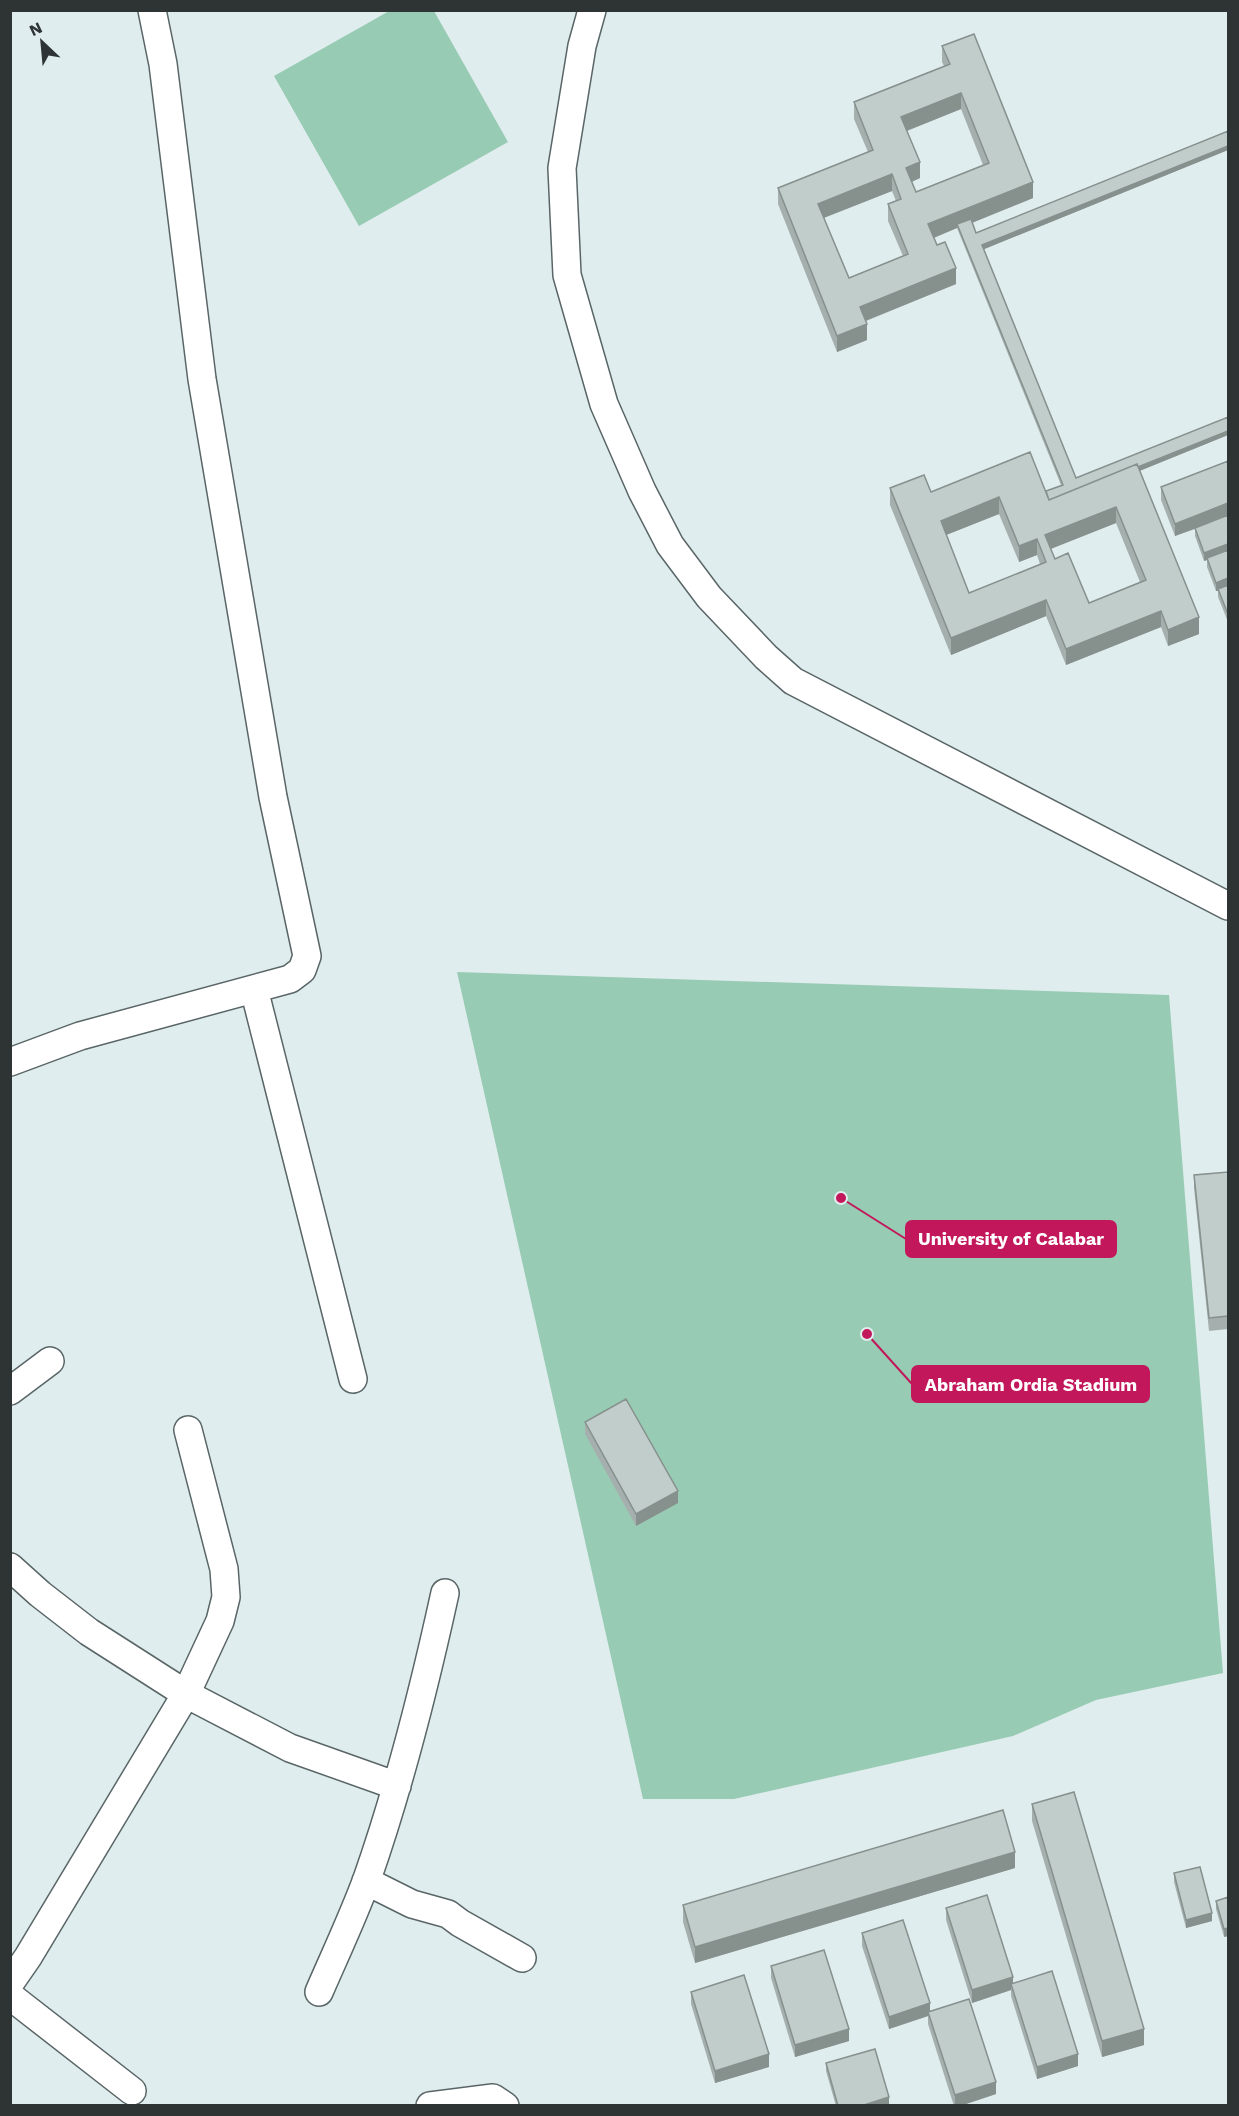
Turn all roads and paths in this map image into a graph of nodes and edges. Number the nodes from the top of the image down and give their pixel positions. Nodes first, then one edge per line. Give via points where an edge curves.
1 (152, 10) edge
2 (592, 10) edge
3 (1228, 906) edge
4 (254, 989) junction
5 (11, 1061) edge
6 (50, 1360) dead end
7 (353, 1378) dead end
8 (10, 1391) edge
9 (188, 1430) dead end
10 (10, 1567) edge
11 (445, 1593) dead end
12 (186, 1694) junction
13 (397, 1785) junction
14 (366, 1881) junction
15 (522, 1958) dead end
16 (10, 1983) edge
17 (320, 1992) dead end
18 (10, 1996) edge
19 (132, 2091) dead end
20 (430, 2106) edge
21 (505, 2106) edge

1 - 4 street via 163,64 202,379 273,797 307,956 302,970 290,979
2 - 3 street via 582,46 562,168 567,275 604,404 670,545 709,597 793,681
4 - 5 street via 80,1036
4 - 7 street
6 - 8 street
9 - 12 street via 224,1569 226,1597 220,1621
10 - 12 street via 89,1632
11 - 13 street
12 - 13 street via 290,1748
12 - 16 street
13 - 14 street
14 - 15 street via 411,1904 448,1914
14 - 17 street
18 - 19 street
20 - 21 street via 493,2098

